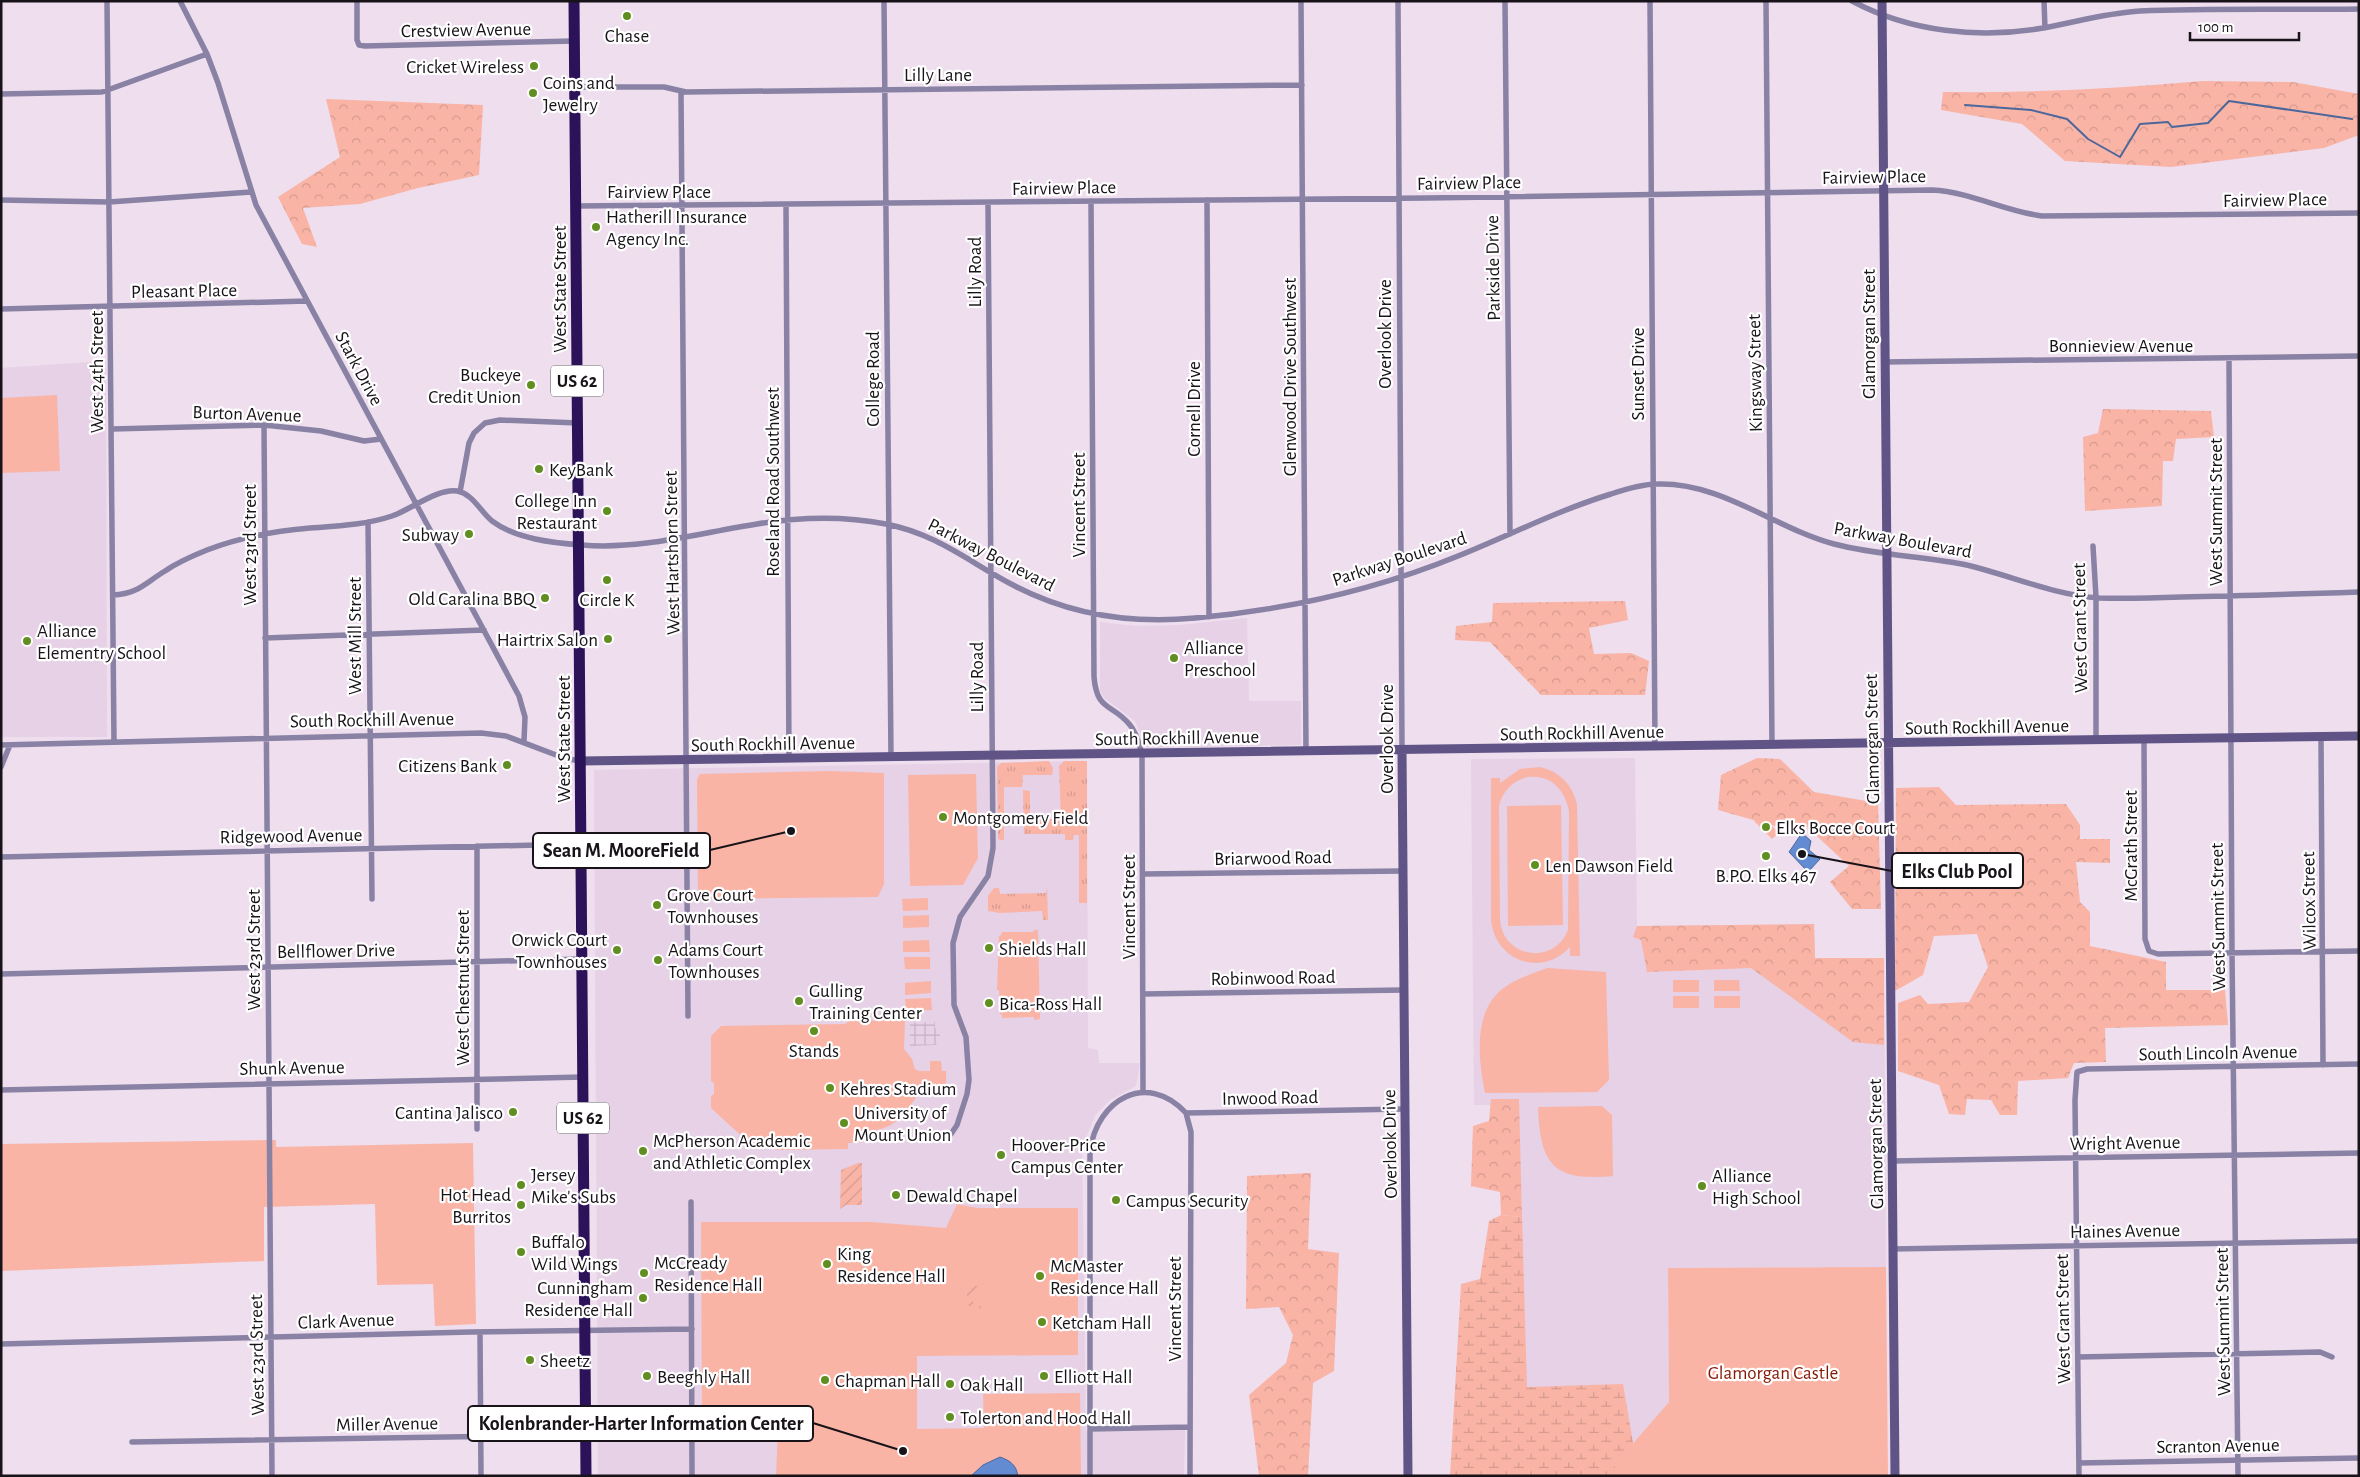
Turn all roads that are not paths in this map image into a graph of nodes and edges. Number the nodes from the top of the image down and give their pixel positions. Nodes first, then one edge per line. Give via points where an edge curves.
1 (107, 1) edge
2 (180, 1) edge
3 (356, 1) edge
4 (574, 1) edge
5 (884, 1) edge
6 (1301, 1) edge
7 (1398, 1) edge
8 (1505, 1) edge
9 (1650, 1) edge
10 (1766, 1) edge
11 (1852, 1) edge
12 (1882, 1) edge
13 (2044, 1) edge
14 (2359, 9) edge
15 (1882, 15) junction
16 (2045, 28) junction
17 (574, 41) junction
18 (207, 54) junction
19 (1302, 85) junction
20 (575, 87) junction
21 (885, 89) junction
22 (108, 91) junction
23 (681, 91) junction
24 (1, 94) edge
25 (1882, 190) junction
26 (251, 192) junction
27 (1766, 192) junction
28 (1650, 194) junction
29 (1506, 196) junction
30 (1399, 198) junction
31 (1304, 199) junction
32 (1, 200) edge
33 (1207, 200) junction
34 (1091, 201) junction
35 (109, 202) junction
36 (988, 203) junction
37 (886, 204) junction
38 (786, 205) junction
39 (576, 206) junction
40 (682, 206) junction
41 (2359, 213) edge
42 (307, 302) junction
43 (110, 306) junction
44 (1, 309) edge
45 (2359, 356) edge
46 (2230, 359) junction
47 (1884, 362) junction
48 (578, 423) junction
49 (264, 425) junction
50 (112, 428) junction
51 (381, 439) junction
52 (1653, 484) junction
53 (460, 492) junction
54 (417, 506) junction
55 (1770, 518) junction
56 (787, 520) junction
57 (368, 522) junction
58 (888, 525) junction
59 (264, 534) junction
60 (1510, 534) junction
61 (686, 538) junction
62 (579, 545) junction
63 (2093, 546) dead end
64 (1885, 554) junction
65 (990, 571) junction
66 (1401, 577) junction
67 (2359, 592) edge
68 (113, 595) junction
69 (2230, 596) junction
70 (2096, 598) junction
71 (1306, 602) junction
72 (1094, 614) junction
73 (1209, 617) junction
74 (484, 630) junction
75 (370, 634) junction
76 (265, 638) junction
77 (370, 736) junction
78 (2359, 736) edge
79 (2321, 737) junction
80 (266, 738) junction
81 (2231, 739) junction
82 (2096, 740) junction
83 (2144, 740) junction
84 (524, 741) junction
85 (114, 742) junction
86 (1888, 744) junction
87 (1, 745) edge
88 (10, 745) junction
89 (1772, 745) junction
90 (1655, 747) junction
91 (1402, 751) junction
92 (1306, 752) junction
93 (1142, 754) junction
94 (992, 756) junction
95 (891, 757) junction
96 (789, 759) junction
97 (687, 760) junction
98 (580, 761) junction
99 (1, 767) edge
100 (581, 844) junction
101 (477, 846) junction
102 (371, 848) junction
103 (267, 851) junction
104 (1, 858) edge
105 (1403, 870) junction
106 (1143, 874) junction
107 (372, 899) dead end
108 (2359, 951) edge
109 (2324, 952) junction
110 (2232, 953) junction
111 (582, 959) junction
112 (477, 962) junction
113 (268, 967) junction
114 (1, 974) edge
115 (1404, 990) junction
116 (1143, 994) junction
117 (688, 1016) dead end
118 (2359, 1064) edge
119 (2323, 1065) junction
120 (2234, 1066) junction
121 (2077, 1072) joint
122 (583, 1077) junction
123 (477, 1079) junction
124 (269, 1083) junction
125 (1, 1090) edge
126 (1143, 1091) junction
127 (1404, 1109) junction
128 (1186, 1113) junction
129 (477, 1129) dead end
130 (951, 1134) dead end
131 (2359, 1153) edge
132 (2235, 1154) junction
133 (2076, 1158) junction
134 (1892, 1161) junction
135 (691, 1202) dead end
136 (2359, 1241) edge
137 (2236, 1243) junction
138 (2076, 1246) junction
139 (1892, 1249) junction
140 (692, 1329) junction
141 (585, 1330) junction
142 (480, 1332) junction
143 (270, 1337) junction
144 (1, 1344) edge
145 (2236, 1353) junction
146 (2078, 1357) junction
147 (2332, 1357) dead end
148 (1189, 1427) junction
149 (1090, 1429) junction
150 (642, 1434) dead end
151 (586, 1435) junction
152 (480, 1436) junction
153 (272, 1440) junction
154 (132, 1442) dead end
155 (2359, 1458) edge
156 (2238, 1460) junction
157 (2079, 1463) junction
158 (272, 1476) edge
159 (480, 1476) edge
160 (586, 1476) edge
161 (692, 1476) edge
162 (1090, 1476) edge
163 (1190, 1476) edge
164 (1408, 1476) edge
165 (1895, 1476) edge
166 (2079, 1476) edge
167 (2238, 1476) edge

1 - 22 street, West 24th Street
2 - 18 street, Stark Drive
3 - 17 street, Crestview Avenue via 359,45
4 - 17 highway, West State Street / US 62
5 - 21 street, College Road
6 - 19 street, Glenwood Drive Southwest
7 - 30 street, Overlook Drive
8 - 29 street, Parkside Drive
9 - 28 street, Sunset Drive
10 - 27 street, Kingsway Street
11 - 15 street
12 - 15 street, Glamorgan Street
13 - 16 street
14 - 16 street via 2140,11 2098,15
15 - 16 street via 1962,32 2014,32
15 - 25 street, Glamorgan Street
17 - 20 highway, West State Street / US 62
18 - 22 street
18 - 26 street, Stark Drive
19 - 21 street, Lilly Lane
19 - 31 street, Glenwood Drive Southwest
20 - 23 street, Lilly Lane via 664,87
20 - 39 highway, West State Street / US 62
21 - 23 street, Lilly Lane
21 - 37 street, College Road
22 - 24 street
22 - 35 street, West 24th Street
23 - 40 street, West Hartshorn Street
25 - 27 street, Fairview Place
25 - 41 street, Fairview Place via 1952,191 2016,212 2058,217
25 - 47 street, Glamorgan Street
26 - 35 street
26 - 42 street, Stark Drive
27 - 28 street, Fairview Place
27 - 55 street, Kingsway Street
28 - 29 street, Fairview Place
28 - 52 street, Sunset Drive
29 - 30 street, Fairview Place
29 - 60 street, Parkside Drive
30 - 31 street, Fairview Place
30 - 66 street, Overlook Drive
31 - 33 street, Fairview Place
31 - 71 street, Glenwood Drive Southwest
32 - 35 street
33 - 34 street, Fairview Place
33 - 73 street, Cornell Drive
34 - 36 street, Fairview Place
34 - 72 street, Vincent Street
35 - 43 street, West 24th Street
36 - 37 street, Fairview Place
36 - 65 street, Lilly Road
37 - 38 street, Fairview Place
37 - 58 street, College Road
38 - 40 street, Fairview Place
38 - 56 street, Roseland Road Southwest
39 - 40 street, Fairview Place
39 - 48 highway, West State Street / US 62
40 - 61 street, West Hartshorn Street
42 - 43 street, Pleasant Place
42 - 51 street, Stark Drive
43 - 44 street, Pleasant Place
43 - 50 street, West 24th Street
45 - 46 street, Bonnieview Avenue
46 - 47 street, Bonnieview Avenue
46 - 69 street, West Summit Street
47 - 64 street, Glamorgan Street
48 - 53 street via 500,420 485,423 471,438
48 - 62 highway, West State Street / US 62
49 - 50 street, Burton Avenue
49 - 51 street, Burton Avenue via 321,431 364,441
49 - 59 street, West 23rd Street
50 - 68 street, West 24th Street
51 - 54 street, Stark Drive
52 - 55 street, Parkway Boulevard via 1703,490
52 - 60 street, Parkway Boulevard via 1592,500
52 - 90 street, Sunset Drive
53 - 54 street via 443,492
53 - 62 street, Parkway Boulevard via 472,499 490,519 508,530
54 - 57 street
54 - 74 street, Stark Drive
55 - 64 street, Parkway Boulevard via 1832,544
55 - 89 street, Kingsway Street
56 - 58 street, Parkway Boulevard via 845,520
56 - 61 street, Parkway Boulevard
56 - 96 street, Roseland Road Southwest
57 - 59 street
57 - 75 street, West Mill Street
58 - 65 street, Parkway Boulevard via 944,544
58 - 95 street, College Road
59 - 68 street via 210,548 169,568 133,593
59 - 76 street, West 23rd Street
60 - 66 street, Parkway Boulevard
61 - 62 street, Parkway Boulevard
61 - 97 street, West Hartshorn Street
62 - 98 highway, West State Street / US 62
63 - 70 street, West Grant Street
64 - 70 street, Parkway Boulevard via 1958,563
64 - 86 street, Glamorgan Street
65 - 72 street, Parkway Boulevard via 1039,597
65 - 94 street, Lilly Road
66 - 71 street, Parkway Boulevard
66 - 91 street, Overlook Drive
67 - 69 street, Parkway Boulevard
68 - 85 street, West 24th Street
69 - 70 street, Parkway Boulevard
69 - 81 street, West Summit Street
70 - 82 street, West Grant Street
71 - 73 street, Parkway Boulevard
71 - 92 street, Glenwood Drive Southwest
72 - 73 street, Parkway Boulevard via 1146,620
72 - 93 street, Vincent Street via 1096,694 1104,706 1130,726
74 - 75 street
74 - 84 street, Stark Drive via 523,706
75 - 76 street
75 - 77 street, West Mill Street
76 - 80 street, West 23rd Street
77 - 80 street, South Rockhill Avenue
77 - 84 street, South Rockhill Avenue via 481,733
77 - 102 street, West Mill Street
78 - 79 street, South Rockhill Avenue
79 - 81 street, South Rockhill Avenue
79 - 109 street, Wilcox Street
80 - 85 street, South Rockhill Avenue
80 - 103 street, West 23rd Street
81 - 83 street, South Rockhill Avenue
81 - 110 street, West Summit Street
82 - 83 street, South Rockhill Avenue
82 - 86 street, South Rockhill Avenue
83 - 110 street, McGrath Street via 2145,939 2149,951 2158,954
84 - 98 street, South Rockhill Avenue via 564,758
85 - 88 street, South Rockhill Avenue
86 - 89 street, South Rockhill Avenue
86 - 134 street, Glamorgan Street
87 - 88 street, South Rockhill Avenue
88 - 99 street
89 - 90 street, South Rockhill Avenue
90 - 91 street, South Rockhill Avenue
91 - 92 street, South Rockhill Avenue
91 - 105 street, Overlook Drive
92 - 93 street, South Rockhill Avenue
93 - 94 street, South Rockhill Avenue
93 - 106 street, Vincent Street
94 - 95 street, South Rockhill Avenue
94 - 130 street, Lilly Road via 992,863 984,884 960,917 953,943 954,1005 966,1037 969,1080 957,1125
95 - 96 street, South Rockhill Avenue
96 - 97 street, South Rockhill Avenue
97 - 98 street, South Rockhill Avenue
97 - 117 street, West Hartshorn Street
98 - 100 highway, West State Street / US 62
100 - 101 street, Ridgewood Avenue
100 - 111 highway, West State Street / US 62
101 - 102 street, Ridgewood Avenue
101 - 112 street, West Chestnut Street
102 - 103 street, Ridgewood Avenue
102 - 107 street, West Mill Street
103 - 104 street, Ridgewood Avenue
103 - 113 street, West 23rd Street
105 - 106 street, Briarwood Road
105 - 115 street, Overlook Drive
106 - 116 street, Vincent Street
108 - 109 street
109 - 110 street
109 - 119 street, Wilcox Street
110 - 120 street, West Summit Street
111 - 112 street, Bellflower Drive
111 - 122 highway, West State Street / US 62
112 - 113 street, Bellflower Drive
112 - 123 street, West Chestnut Street
113 - 114 street, Bellflower Drive
113 - 124 street, West 23rd Street
115 - 116 street, Robinwood Road
115 - 127 street, Overlook Drive
116 - 126 street, Vincent Street
118 - 119 street, South Lincoln Avenue
119 - 120 street, South Lincoln Avenue
120 - 121 street, South Lincoln Avenue via 2087,1069
120 - 132 street, West Summit Street
121 - 133 street, West Grant Street
122 - 123 street, Shunk Avenue
122 - 141 highway, West State Street / US 62
123 - 124 street, Shunk Avenue
123 - 129 street, West Chestnut Street
124 - 125 street, Shunk Avenue
124 - 143 street, West 23rd Street
126 - 128 street via 1164,1097
126 - 149 street via 1122,1098 1107,1110 1091,1145
127 - 128 street, Inwood Road
127 - 164 street, Overlook Drive
128 - 148 street, Vincent Street via 1191,1132
131 - 132 street, Wright Avenue
132 - 133 street, Wright Avenue
132 - 137 street, West Summit Street
133 - 134 street, Wright Avenue
133 - 138 street, West Grant Street
134 - 139 street, Glamorgan Street
135 - 140 street
136 - 137 street, Haines Avenue
137 - 138 street, Haines Avenue
137 - 145 street, West Summit Street
138 - 139 street, Haines Avenue
138 - 146 street, West Grant Street
139 - 165 street, Glamorgan Street
140 - 141 street, Clark Avenue
140 - 161 street
141 - 142 street, Clark Avenue
141 - 151 highway, West State Street / US 62
142 - 143 street, Clark Avenue
142 - 152 street
143 - 144 street, Clark Avenue
143 - 153 street, West 23rd Street
145 - 146 street
145 - 147 street via 2320,1352
145 - 156 street, West Summit Street
146 - 157 street, West Grant Street
148 - 149 street
148 - 163 street, Vincent Street
149 - 162 street
150 - 151 street, Miller Avenue
151 - 152 street, Miller Avenue
151 - 160 highway, West State Street / US 62
152 - 153 street, Miller Avenue
152 - 159 street
153 - 154 street, Miller Avenue
153 - 158 street, West 23rd Street
155 - 156 street, Scranton Avenue
156 - 157 street, Scranton Avenue
156 - 167 street, West Summit Street
157 - 166 street, West Grant Street

